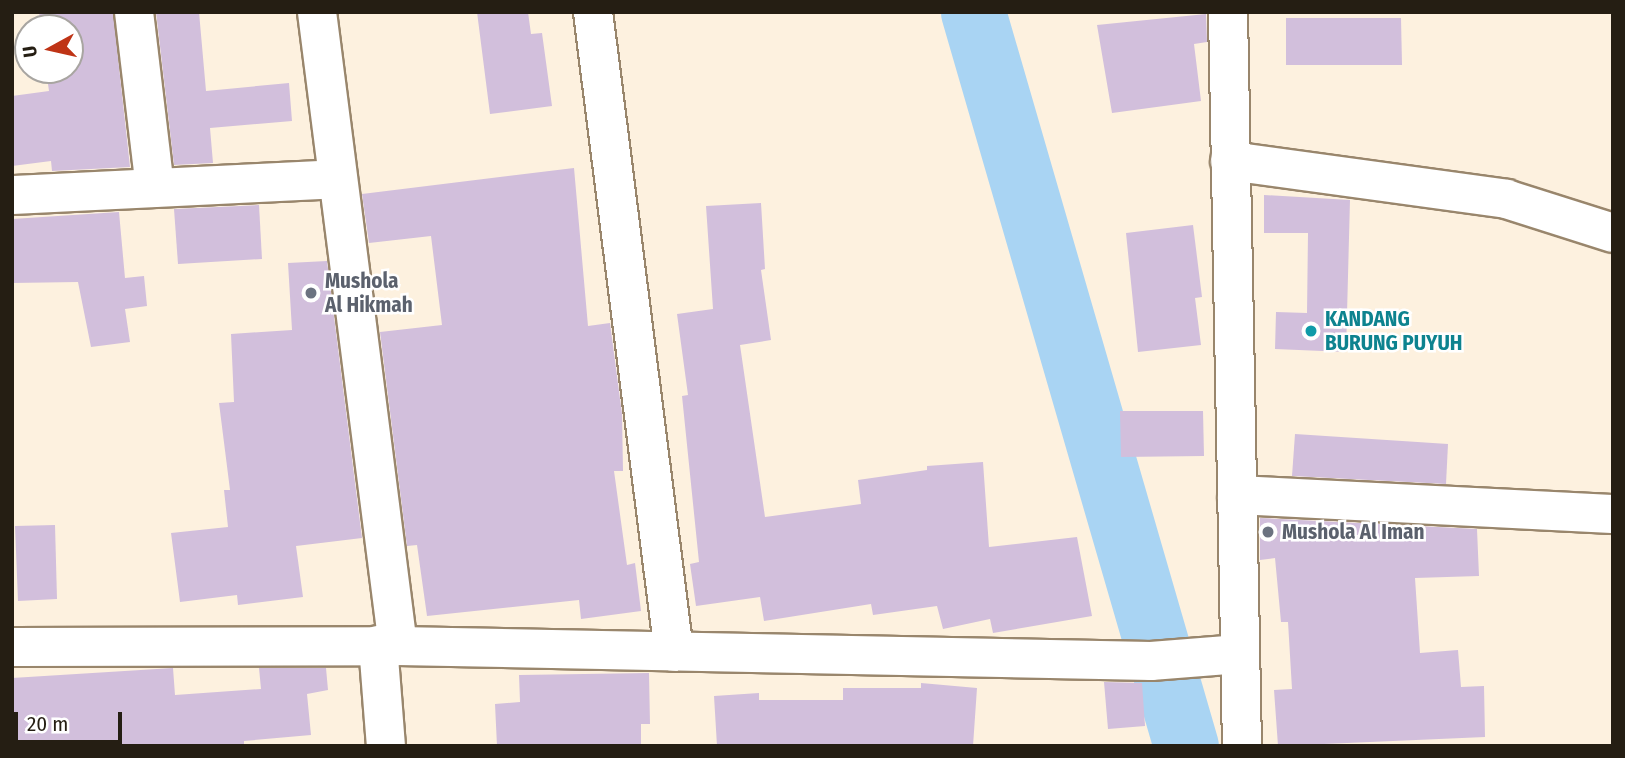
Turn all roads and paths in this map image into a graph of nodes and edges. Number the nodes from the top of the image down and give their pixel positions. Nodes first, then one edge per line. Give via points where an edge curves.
1 (134, 12) edge
2 (317, 12) edge
3 (593, 12) edge
4 (1228, 12) edge
5 (1230, 161) junction
6 (337, 179) junction
7 (155, 188) junction
8 (12, 195) edge
9 (1613, 233) edge
10 (1237, 495) junction
11 (1613, 514) edge
12 (388, 645) junction
13 (12, 648) edge
14 (674, 652) junction
15 (1240, 654) junction
16 (386, 746) edge
17 (1242, 746) edge

1 - 7 street
2 - 6 street
3 - 14 street
4 - 5 street
5 - 9 street via 1506,199
5 - 10 street
6 - 7 street
6 - 12 street
7 - 8 street
10 - 11 street
10 - 15 street
12 - 13 street
12 - 14 street
12 - 16 street
14 - 15 street via 1167,659
15 - 17 street

